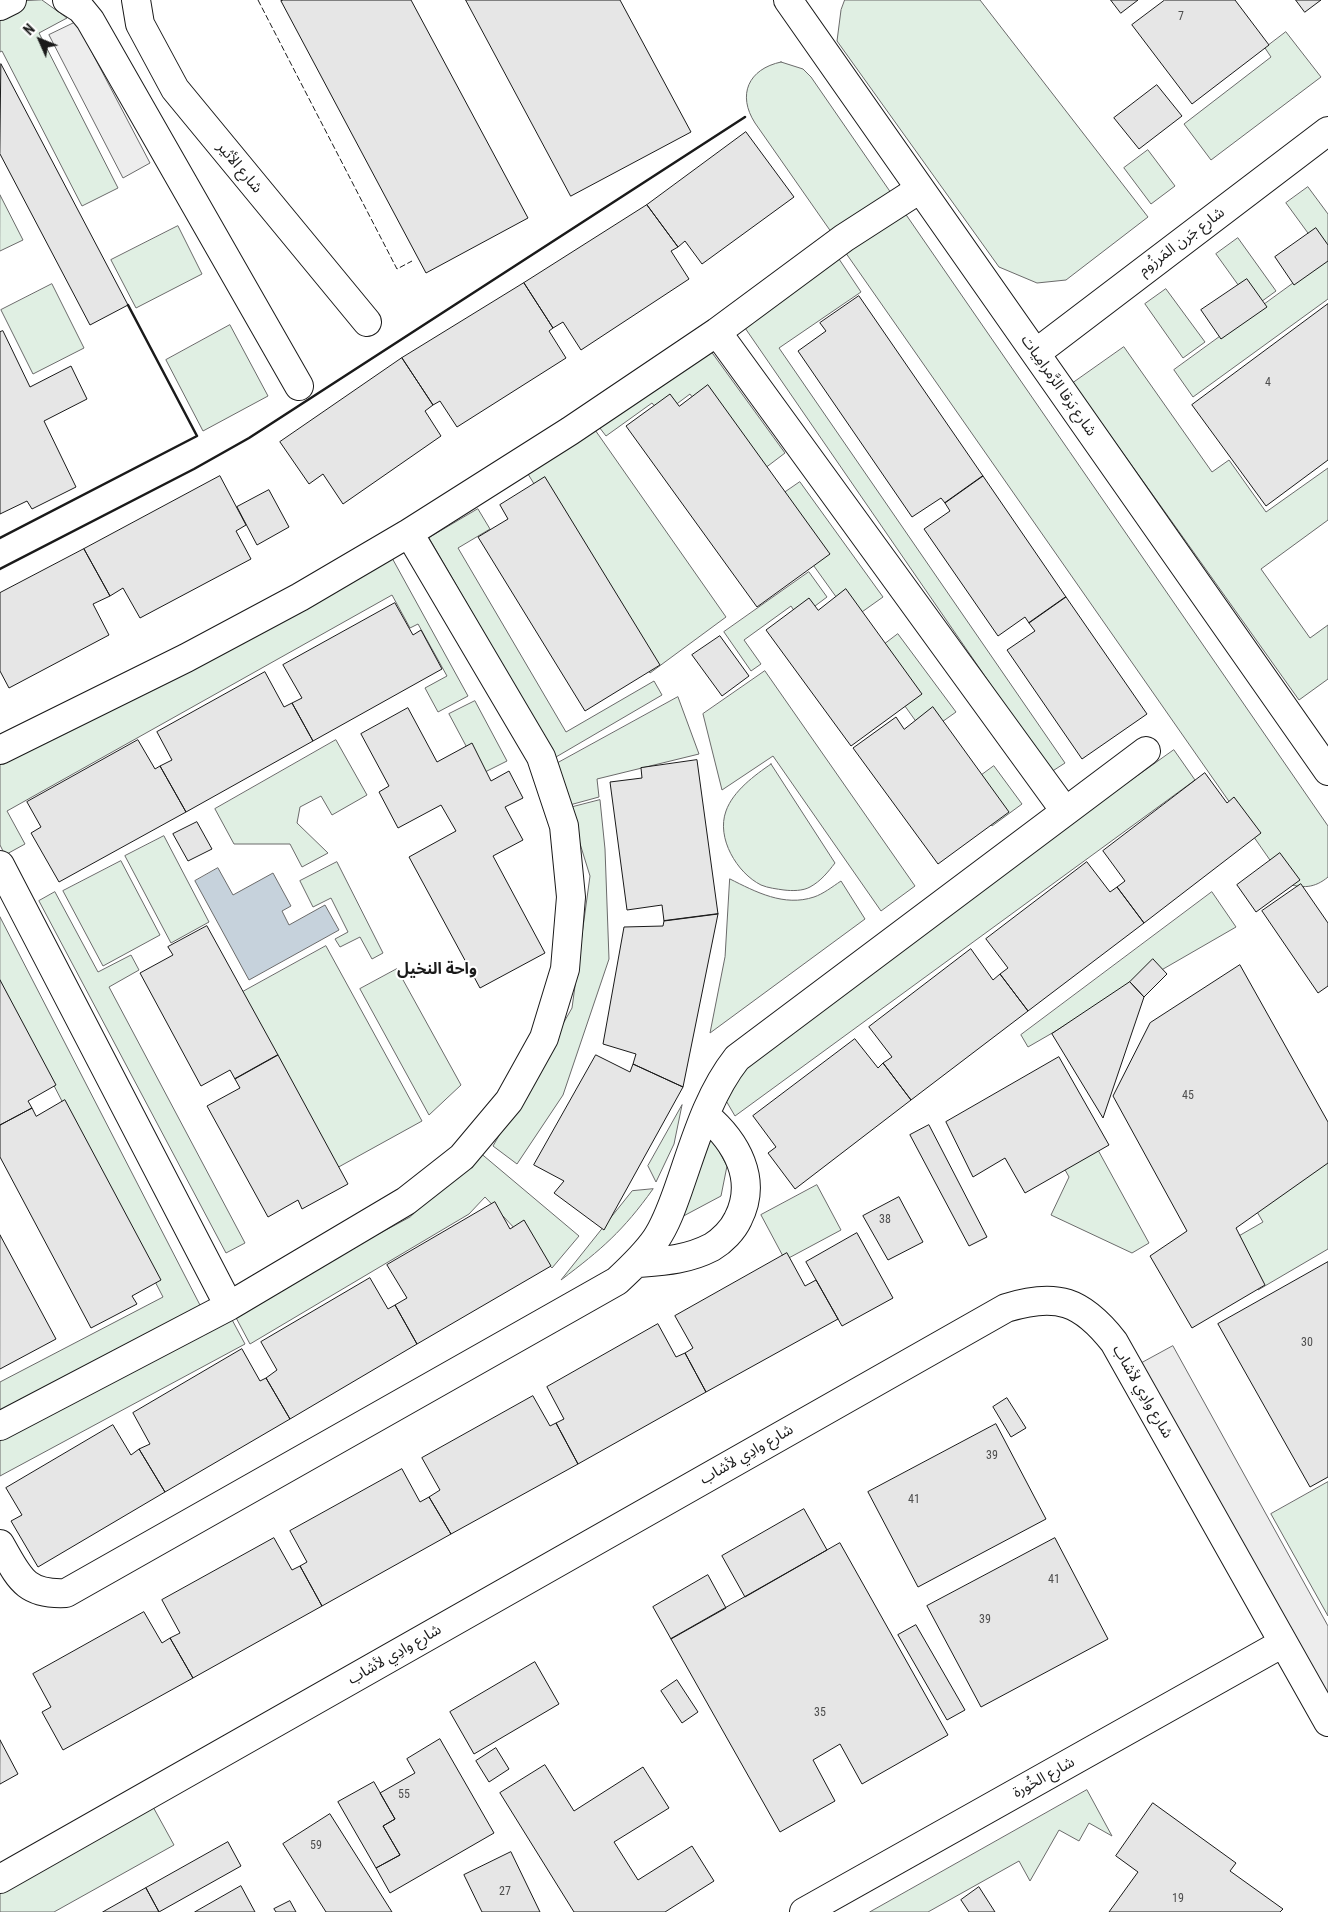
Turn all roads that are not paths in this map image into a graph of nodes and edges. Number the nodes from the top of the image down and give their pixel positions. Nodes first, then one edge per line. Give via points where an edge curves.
1 (12, 0) edge
2 (67, 0) edge
3 (136, 0) edge
4 (796, 3) edge
5 (0, 6) edge
6 (1328, 131) edge
7 (920, 189) junction
8 (367, 322) dead end
9 (717, 332) junction
10 (1036, 353) junction
11 (299, 386) dead end
12 (409, 534) junction
13 (0, 750) edge
14 (1146, 751) dead end
15 (1328, 771) edge
16 (1065, 811) junction
17 (0, 865) edge
18 (705, 1115) junction
19 (637, 1263) junction
20 (228, 1306) junction
21 (0, 1426) edge
22 (0, 1544) edge
23 (1284, 1643) junction
24 (1328, 1722) edge
25 (0, 1879) edge
26 (804, 1912) edge

1 - 5 street
2 - 11 street via 82,9 90,20
3 - 8 street, شارع الأثير via 140,24 175,89
4 - 7 street, شارع بَرقا الرَّمرامِيات
6 - 10 street, شارع جَرن المَرزُوم
7 - 9 street via 844,238
7 - 10 street, شارع بَرقا الرَّمرامِيات
9 - 12 street
9 - 16 street
10 - 15 street, شارع بَرقا الرَّمرامِيات
12 - 13 street via 186,658
12 - 20 street via 541,757 565,834 572,897 565,969 544,1038 509,1101 462,1157 406,1201
14 - 16 street
16 - 18 street via 737,1058 712,1096
17 - 20 street
18 - 19 street via 669,1212 656,1238
18 - 19 street via 730,1140 741,1160 747,1184 744,1206 733,1228 714,1246 674,1261
19 - 22 street via 596,1295 66,1593 49,1594 33,1589 19,1578
20 - 21 street
23 - 24 street, شارع وادِي لأشاب
23 - 25 street, شارع وادِي لأشاب via 1114,1342 1098,1321 1078,1307 1054,1300 1030,1300 1006,1308
23 - 26 street, شارع الخُورة

